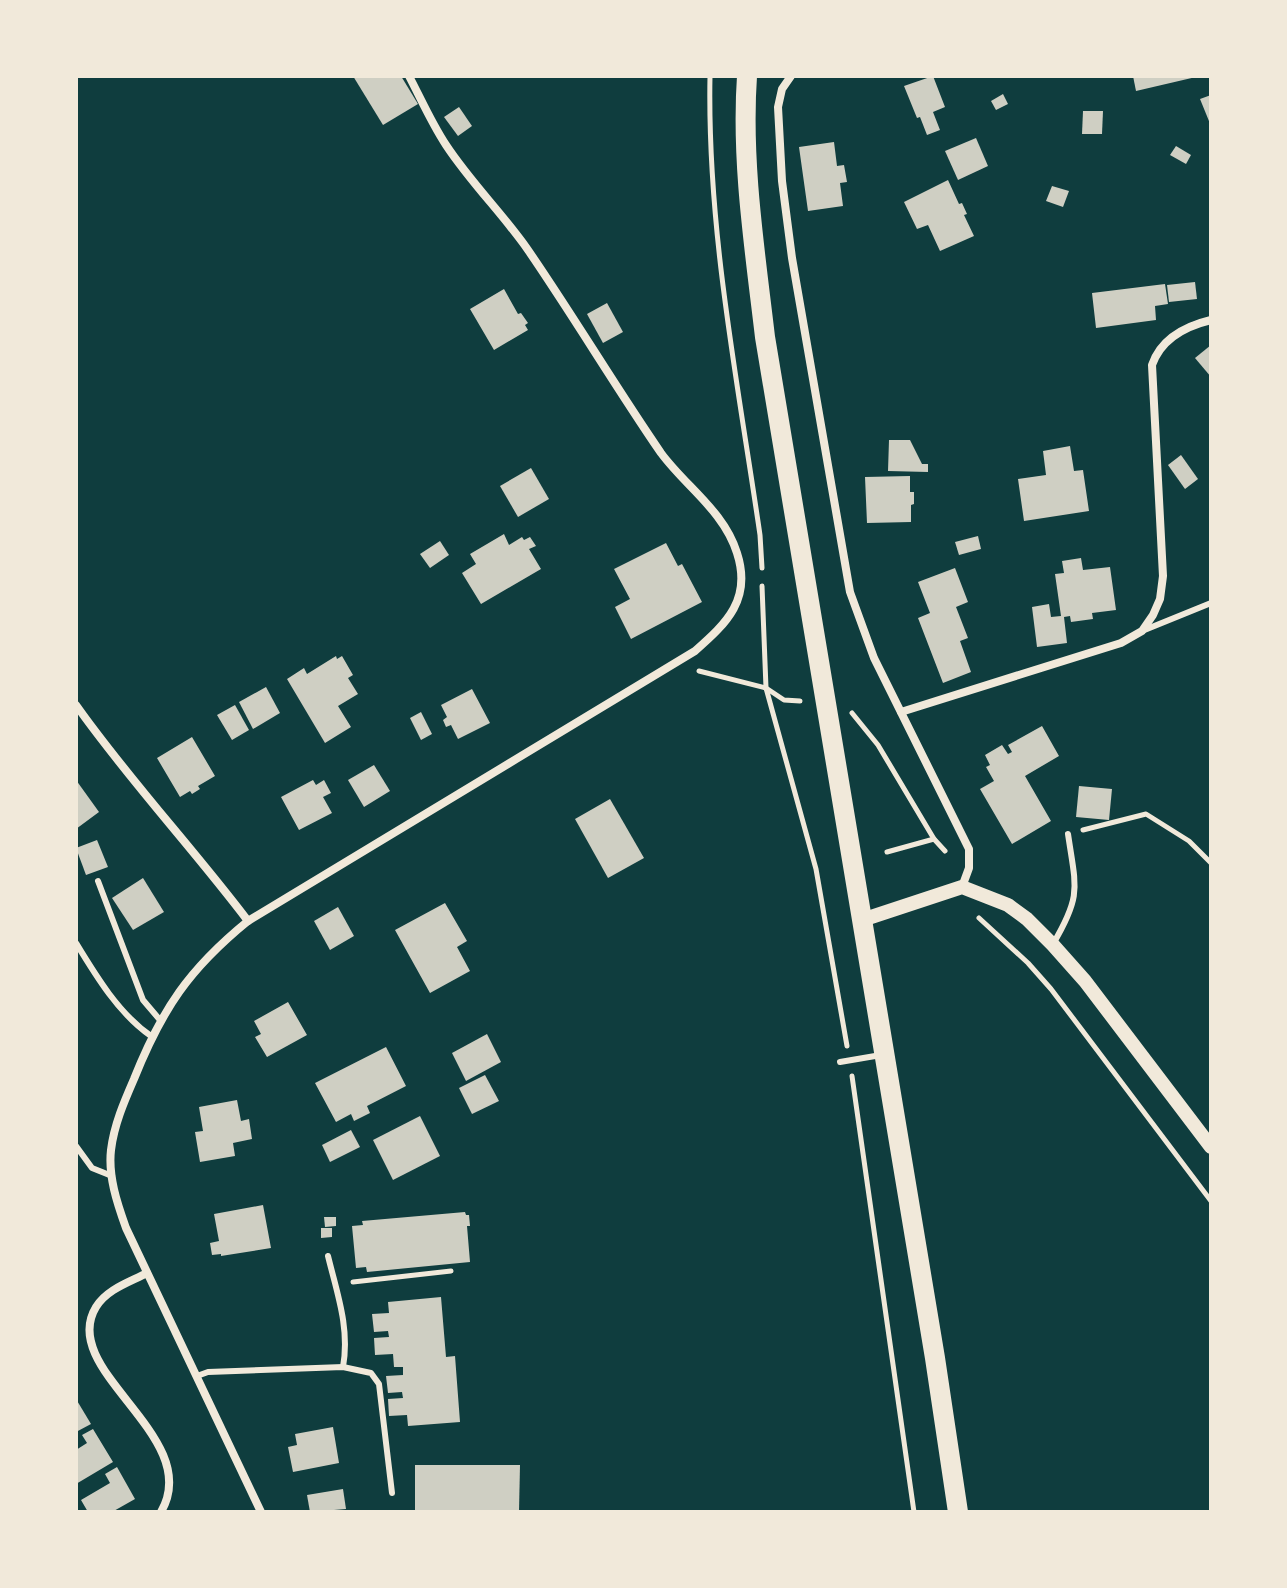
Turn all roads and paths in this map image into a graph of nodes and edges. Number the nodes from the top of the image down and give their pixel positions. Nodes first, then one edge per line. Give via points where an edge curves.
1 (409, 76) edge
2 (710, 76) edge
3 (747, 76) edge
4 (791, 76) edge
5 (1211, 320) edge
6 (1211, 603) edge
7 (1142, 631) junction
8 (674, 664) junction
9 (766, 688) junction
10 (800, 701) dead end
11 (76, 705) edge
12 (846, 709) dead end
13 (901, 712) junction
14 (1068, 834) joint
15 (934, 839) junction
16 (945, 851) dead end
17 (887, 852) dead end
18 (1211, 863) edge
19 (98, 881) dead end
20 (962, 887) junction
21 (978, 915) dead end
22 (862, 920) junction
23 (248, 921) junction
24 (76, 943) edge
25 (1053, 945) junction
26 (160, 1020) junction
27 (151, 1036) junction
28 (884, 1054) junction
29 (850, 1061) junction
30 (840, 1062) dead end
31 (76, 1146) edge
32 (1211, 1147) edge
33 (112, 1176) junction
34 (1211, 1201) edge
35 (328, 1256) dead end
36 (451, 1271) dead end
37 (147, 1273) junction
38 (335, 1283) junction
39 (343, 1367) junction
40 (197, 1376) junction
41 (392, 1493) dead end
42 (161, 1512) edge
43 (261, 1512) edge
44 (914, 1512) edge
45 (958, 1512) edge

1 - 8 street via 445,144 543,271 663,455 716,514 733,543 741,573 736,607 711,637
2 - 9 path via 719,250 760,535
3 - 22 main road via 751,201 765,337
4 - 13 street via 778,107 782,181 815,392 850,592
5 - 7 street via 1176,334 1162,345 1152,365 1163,576 1160,599
6 - 7 lane
7 - 13 street via 1077,659
8 - 9 path
8 - 23 street
9 - 10 path via 784,700
9 - 29 path via 816,869
11 - 23 street
12 - 15 path via 870,732
13 - 20 street via 969,849
14 - 18 path via 1146,814 1189,841
14 - 25 lane via 1074,904
15 - 16 path
15 - 17 path
19 - 26 lane via 143,1000
20 - 22 street
20 - 25 street via 1008,905
21 - 34 path via 1051,989
22 - 28 main road
23 - 26 street via 195,969
24 - 27 lane via 122,1010
25 - 32 street
26 - 27 street
27 - 33 street via 118,1118
28 - 29 lane
28 - 45 main road
29 - 30 lane
29 - 44 path
31 - 33 lane via 92,1168
33 - 37 street via 126,1228
35 - 38 lane
36 - 38 path
37 - 40 street
37 - 42 street via 112,1290 97,1305 90,1321 91,1339 109,1377 158,1443 168,1468 169,1490
38 - 39 lane via 347,1345
39 - 40 lane
39 - 41 lane via 371,1373 379,1384
40 - 43 street

